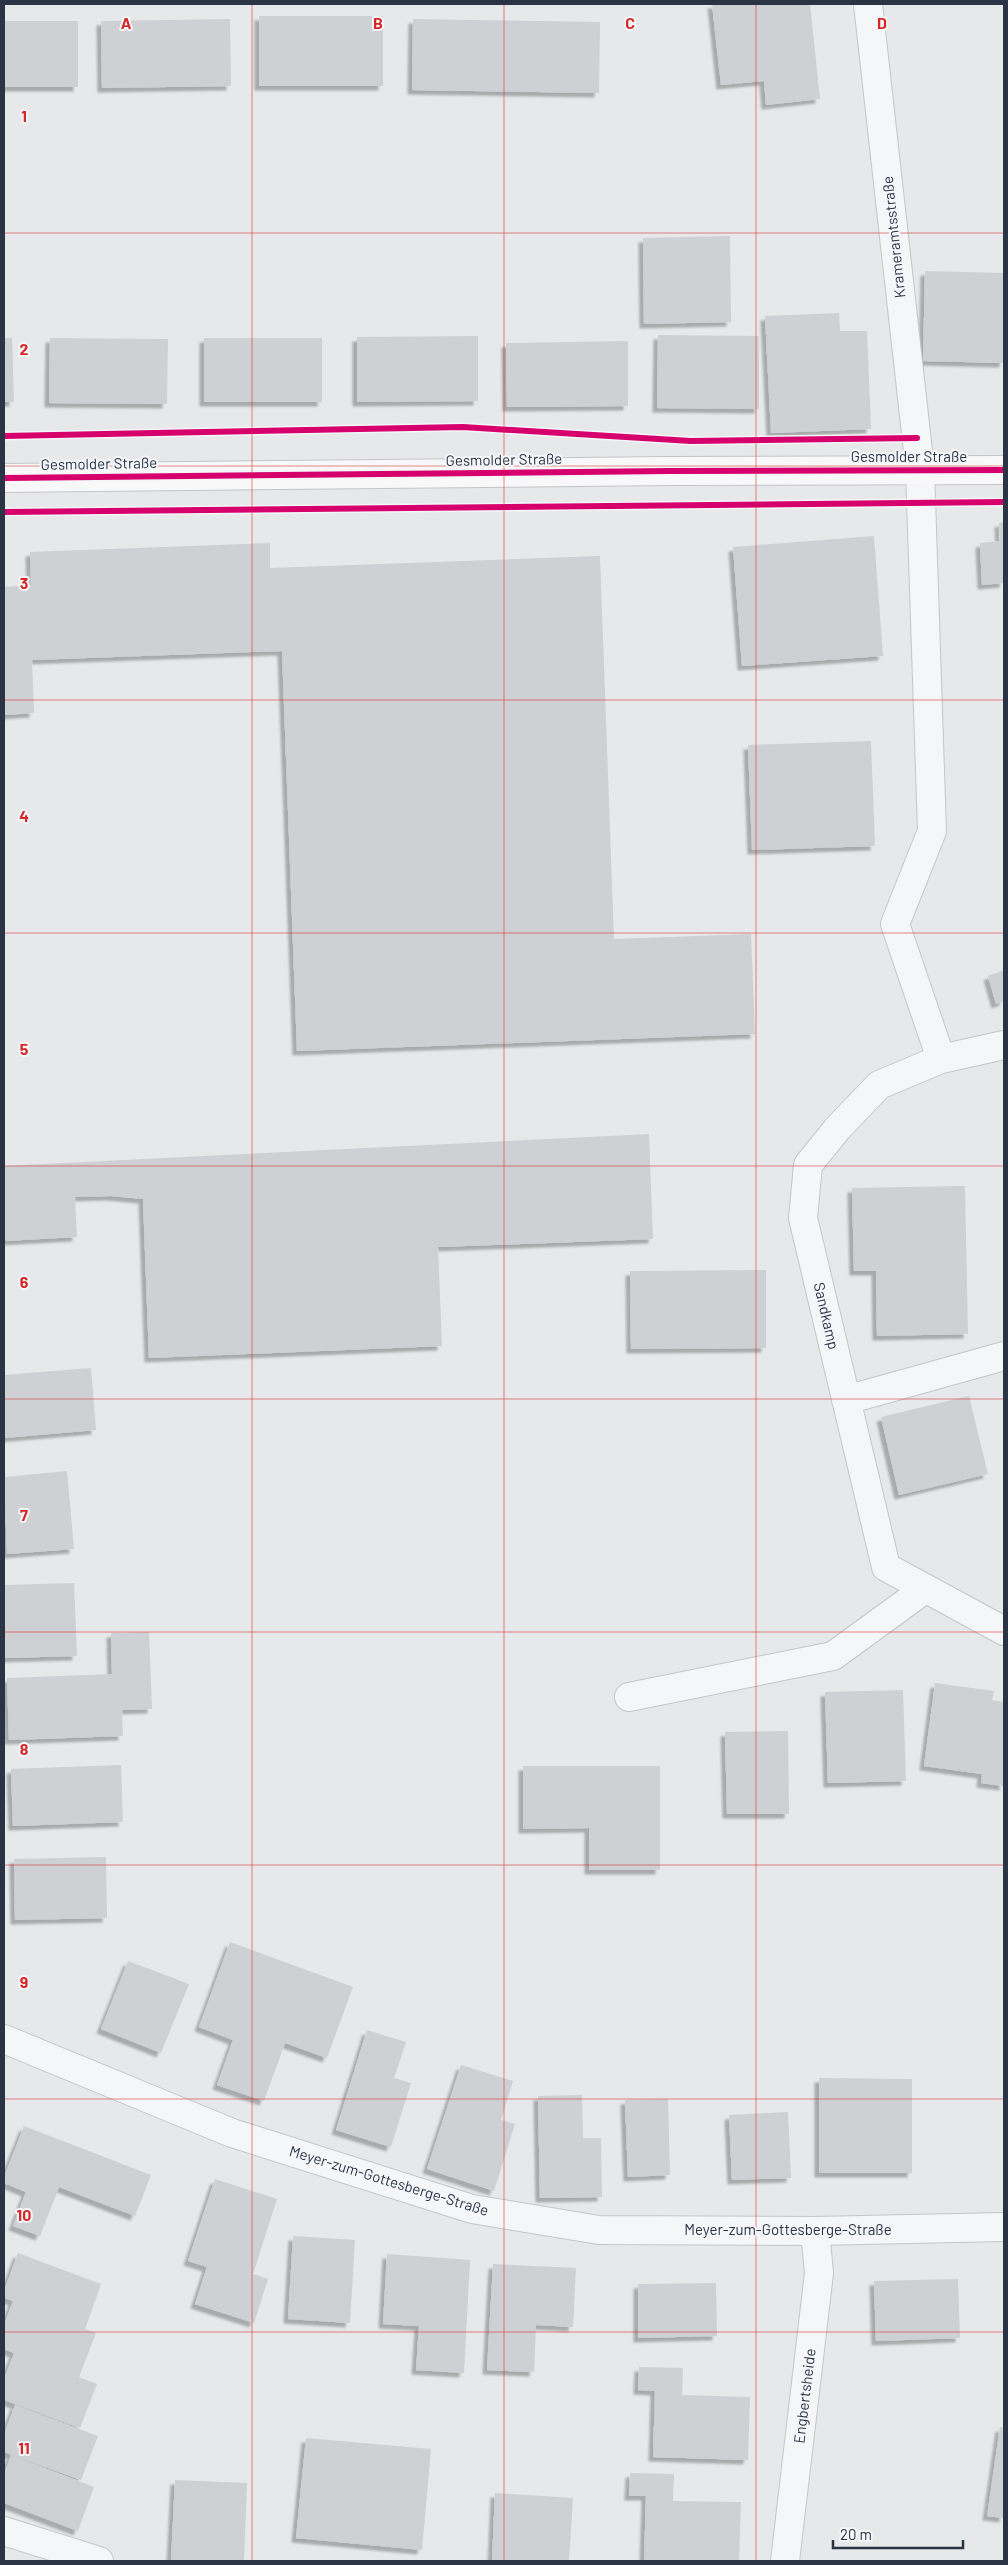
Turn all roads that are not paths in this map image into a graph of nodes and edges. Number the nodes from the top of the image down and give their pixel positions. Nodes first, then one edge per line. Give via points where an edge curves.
1 (868, 4) edge
2 (920, 469) junction
3 (1004, 470) edge
4 (4, 478) edge
5 (1004, 1045) edge
6 (941, 1059) junction
7 (1004, 1356) edge
8 (846, 1400) junction
9 (926, 1589) junction
10 (1004, 1631) edge
11 (629, 1697) dead end
12 (4, 2039) edge
13 (1004, 2227) edge
14 (815, 2231) junction
15 (4, 2531) edge
16 (99, 2561) edge
17 (785, 2561) edge

1 - 2 street, Krameramtsstraße
2 - 3 main road, Gesmolder Straße
2 - 4 main road, Gesmolder Straße
2 - 6 street, Krameramtsstraße via 932,831 895,924
5 - 6 street, Sandkamp
6 - 8 street, Sandkamp via 879,1085 837,1128 808,1165 803,1218
7 - 8 street
8 - 9 street, Sandkamp via 886,1567
9 - 10 street, Sandkamp
9 - 11 street via 833,1656
12 - 14 street, Meyer-zum-Gottesberge-Straße via 232,2133 472,2209 599,2230
13 - 14 street, Meyer-zum-Gottesberge-Straße
14 - 17 street, Engbertsheide via 819,2273
15 - 16 street

